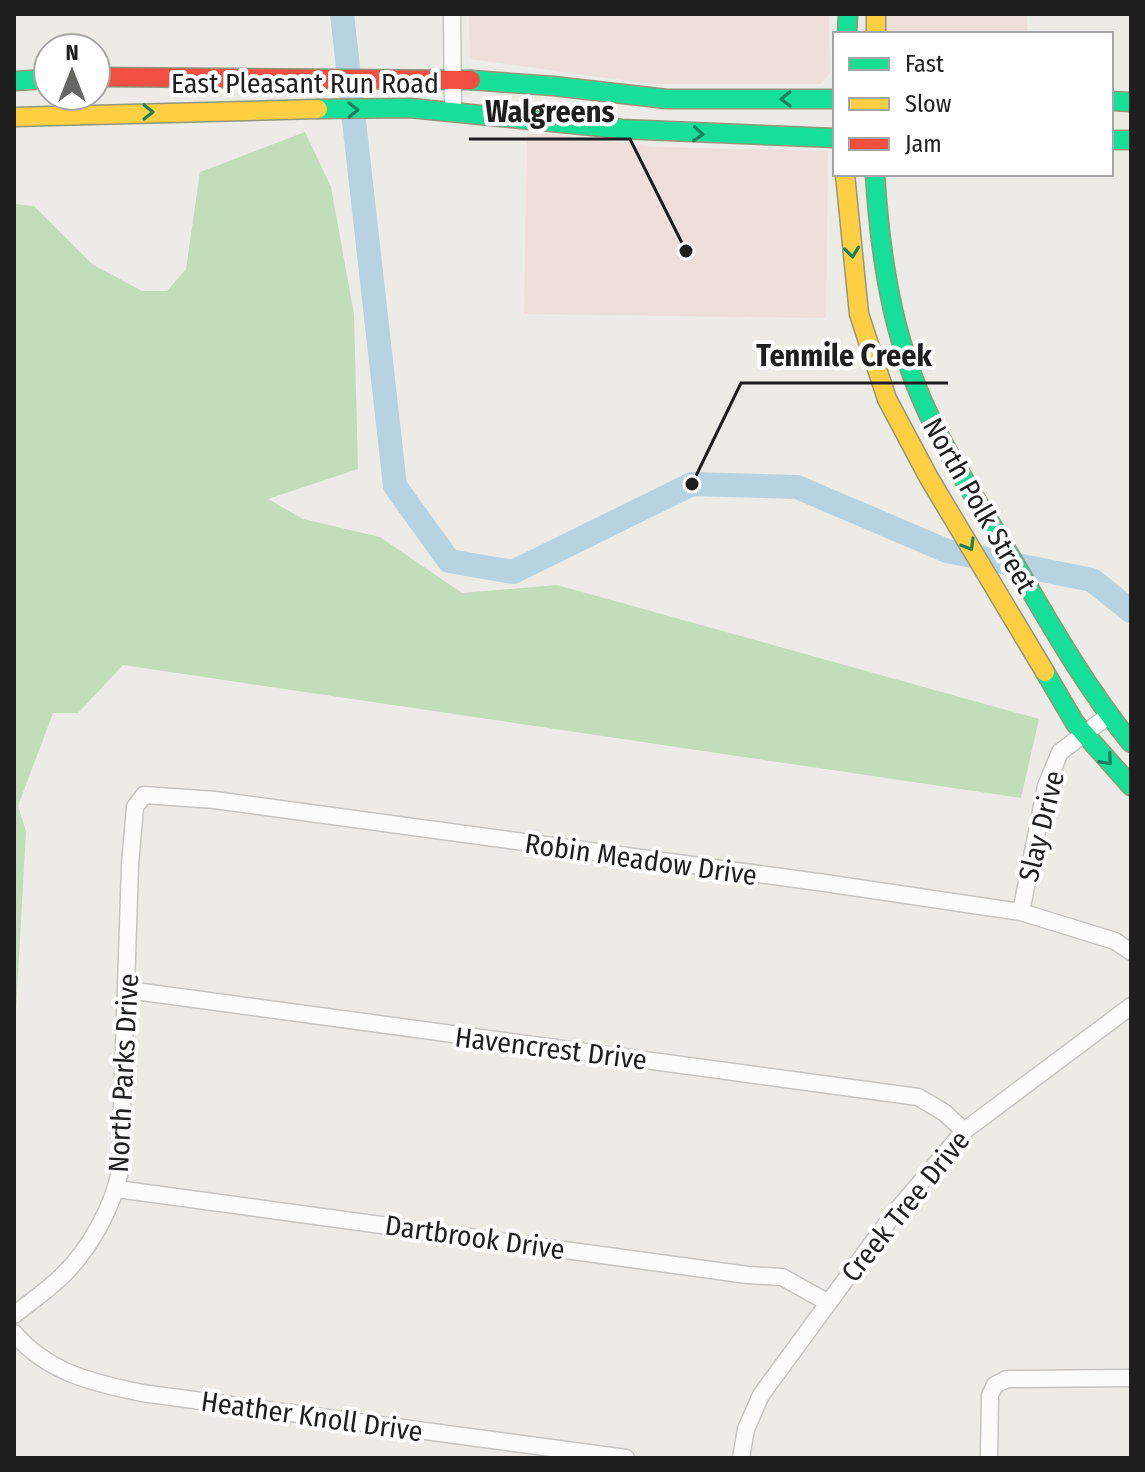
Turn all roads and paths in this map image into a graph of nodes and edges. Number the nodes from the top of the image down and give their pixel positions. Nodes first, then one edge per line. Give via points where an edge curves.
1 (452, 14) edge
2 (112, 77) edge
3 (451, 79) junction
4 (667, 99) junction
5 (833, 99) edge
6 (453, 110) junction
7 (14, 117) edge
8 (669, 131) junction
9 (833, 138) edge
10 (845, 176) edge
11 (875, 176) edge
12 (1108, 716) junction
13 (1084, 734) junction
14 (1131, 743) edge
15 (1131, 786) edge
16 (144, 795) joint
17 (1021, 912) junction
18 (1131, 952) edge
19 (128, 990) junction
20 (1131, 1006) edge
21 (964, 1131) junction
22 (117, 1189) junction
23 (827, 1302) junction
24 (14, 1315) edge
25 (14, 1333) edge
26 (1131, 1378) edge
27 (626, 1458) edge
28 (741, 1458) edge
29 (989, 1458) edge

1 - 3 street
2 - 3 main road, East Pleasant Run Road
3 - 4 main road, East Pleasant Run Road
3 - 6 street
5 -> 4 main road, East Pleasant Run Road
4 - 8 main road
7 -> 6 main road, East Pleasant Run Road
6 - 8 main road, East Pleasant Run Road
8 -> 9 main road, East Pleasant Run Road
10 -> 13 main road, North Polk Street via 859,314 887,399
11 - 12 main road, North Polk Street via 895,321 926,409
12 - 13 street, Slay Drive
12 - 14 main road, North Polk Street
13 -> 15 main road, North Polk Street
13 - 17 street, Slay Drive via 1060,752 1046,786
16 - 17 street, Robin Meadow Drive via 215,800
16 - 19 street, North Parks Drive via 135,807 131,850
17 - 18 street, Robin Meadow Drive via 1115,941
19 - 21 street, Havencrest Drive via 918,1097
19 - 22 street, North Parks Drive
20 - 21 street, Creek Tree Drive
21 - 23 street, Creek Tree Drive
22 - 23 street, Dartbrook Drive via 782,1277
22 - 24 street, North Parks Drive via 101,1223 64,1274
23 - 28 street, Creek Tree Drive via 761,1395 746,1429
25 - 27 street, Heather Knoll Drive via 34,1352 83,1381
26 - 29 street via 1007,1379 995,1385 990,1395

